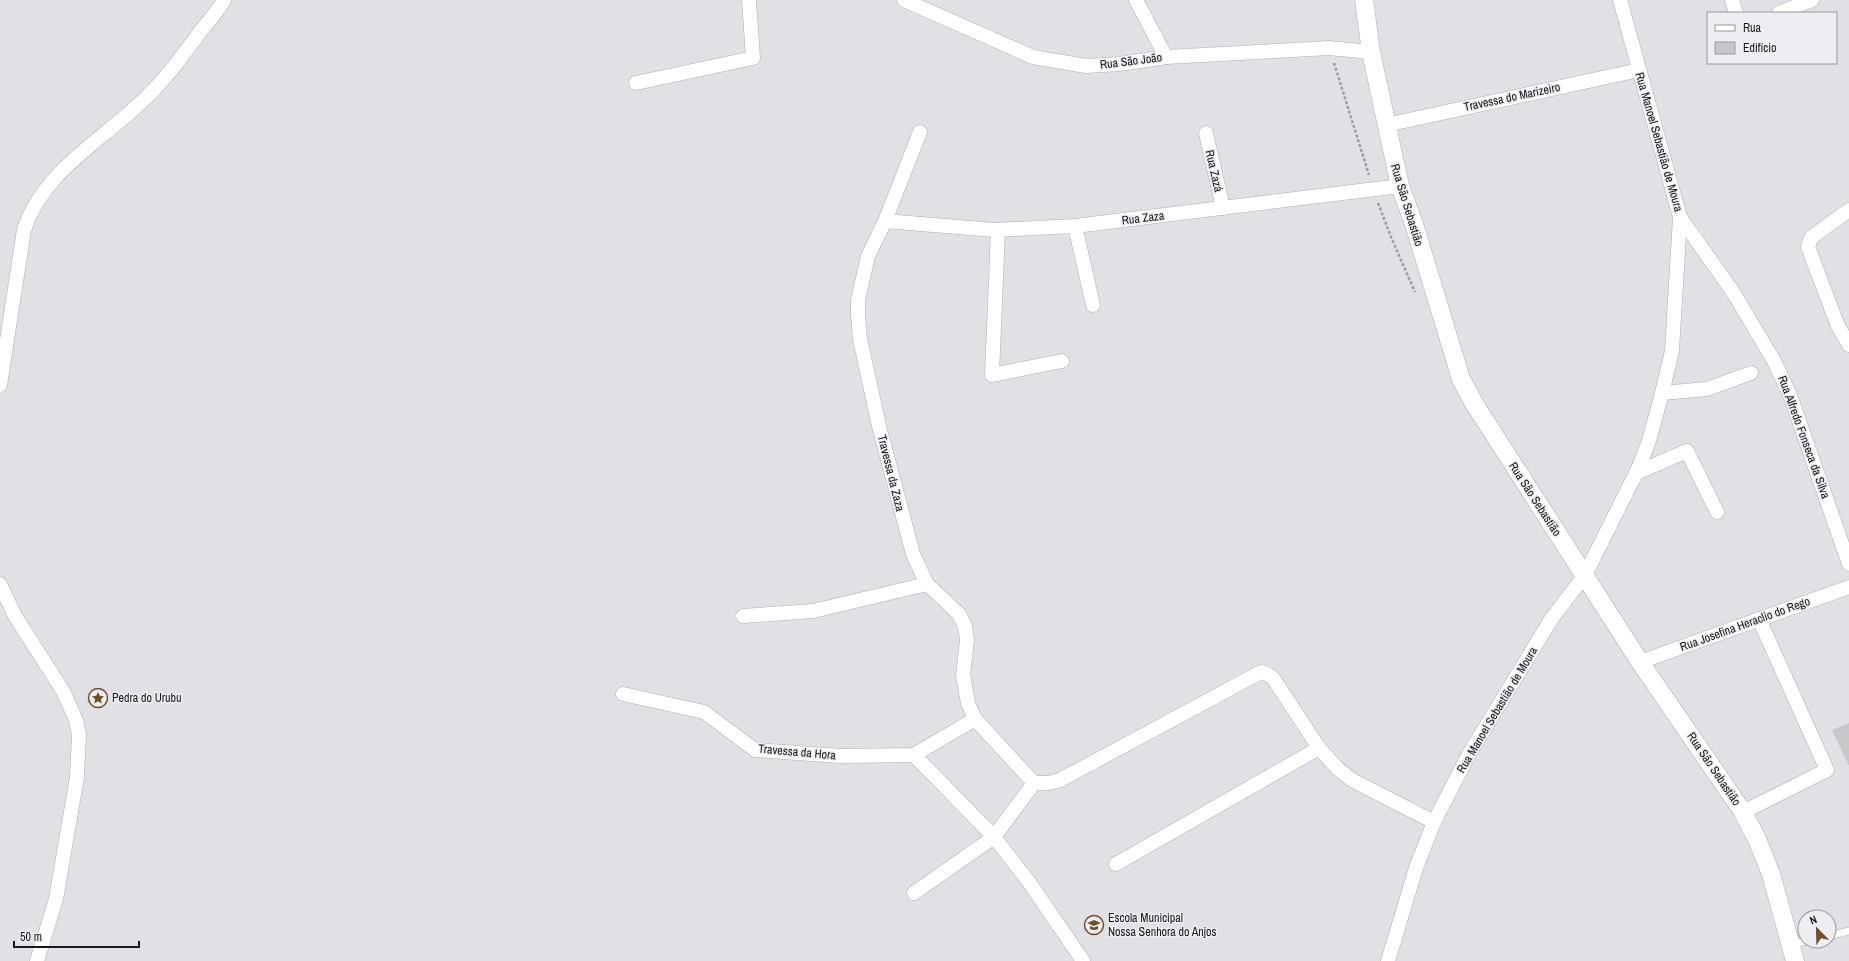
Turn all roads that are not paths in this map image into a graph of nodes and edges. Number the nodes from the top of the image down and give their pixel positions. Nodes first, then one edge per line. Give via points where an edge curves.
1 (224, 0) edge
2 (749, 0) edge
3 (904, 0) edge
4 (1136, 0) edge
5 (1364, 0) edge
6 (1620, 0) edge
7 (1732, 0) edge
8 (1812, 0) edge
9 (1736, 12) edge
10 (1782, 12) edge
11 (1371, 52) junction
12 (1166, 56) junction
13 (1639, 70) junction
14 (636, 83) dead end
15 (1386, 125) junction
16 (920, 132) dead end
17 (1206, 133) dead end
18 (1400, 186) junction
19 (1223, 208) junction
20 (1849, 210) edge
21 (1680, 216) junction
22 (885, 221) junction
23 (1075, 226) junction
24 (998, 230) junction
25 (1093, 305) dead end
26 (1843, 322) edge
27 (1849, 345) edge
28 (1062, 361) dead end
29 (1751, 373) dead end
30 (0, 385) edge
31 (1662, 393) junction
32 (1636, 473) junction
33 (1717, 512) dead end
34 (1849, 564) edge
35 (1585, 575) junction
36 (0, 584) edge
37 (927, 584) junction
38 (1849, 586) edge
39 (743, 616) dead end
40 (1760, 619) junction
41 (1640, 662) junction
42 (622, 694) dead end
43 (975, 719) junction
44 (1318, 748) junction
45 (914, 755) junction
46 (1034, 783) junction
47 (1743, 812) junction
48 (1434, 822) junction
49 (994, 837) junction
50 (1116, 864) dead end
51 (914, 893) dead end
52 (1849, 931) edge
53 (1837, 934) edge
54 (1797, 949) edge
55 (37, 961) edge
56 (1083, 961) edge
57 (1388, 961) edge

1 - 30 street via 167,76 50,183 32,211 23,236
2 - 14 street via 753,58
3 - 12 street, Rua São João via 1003,45 1053,62 1120,64
4 - 12 street
5 - 11 street, Rua São Sebastião
6 - 13 street, Rua Manoel Sebastião de Moura
7 - 9 street
8 - 10 street
11 - 12 street, Rua São João via 1329,48
11 - 15 street, Rua São Sebastião
13 - 15 street, Travessa do Marizeiro
13 - 21 street, Rua Manoel Sebastião de Moura
15 - 18 street, Rua São Sebastião
16 - 22 street, Travessa da Zaza
17 - 19 street, Rua Zazá
18 - 19 street, Rua Zaza
18 - 35 street, Rua São Sebastião via 1461,379 1475,405
19 - 23 street, Rua Zaza
20 - 26 street via 1811,238 1808,247
21 - 31 street, Rua Manoel Sebastião de Moura via 1672,351
21 - 34 street, Rua Alfredo Fonseca da Silva via 1737,299 1774,361 1790,395
22 - 24 street, Rua Zaza
22 - 37 street, Travessa da Zaza via 868,256 863,274 858,300 860,339 904,525 917,566
23 - 24 street, Rua Zaza
23 - 25 street
24 - 28 street via 992,375
26 - 27 street
29 - 31 street via 1708,389
31 - 32 street, Rua Manoel Sebastião de Moura via 1649,441
32 - 33 street via 1688,451
32 - 35 street, Rua Manoel Sebastião de Moura
35 - 41 street, Rua São Sebastião
35 - 48 street, Rua Manoel Sebastião de Moura via 1552,618 1468,754
36 - 55 street via 15,616 63,691 76,720 79,735 77,777 56,899
37 - 39 street via 813,611
37 - 43 street, Travessa da Zaza via 959,614 965,626 967,640 963,683
38 - 40 street, Rua Josefina Heraclio do Rego
40 - 41 street, Rua Josefina Heraclio do Rego
40 - 47 street via 1827,770
41 - 47 street, Rua São Sebastião
42 - 45 street, Travessa da Hora via 704,712 755,750 842,756
43 - 45 street, Travessa da Hora
43 - 46 street, Travessa da Zaza
44 - 46 street via 1281,688 1271,676 1261,672 1060,780
44 - 48 street via 1352,780
44 - 50 street
45 - 49 street
46 - 49 street
47 - 54 street, Rua São Sebastião via 1771,874
48 - 57 street, Rua Manoel Sebastião de Moura via 1416,868
49 - 51 street
49 - 56 street via 1029,882
52 - 53 lane

